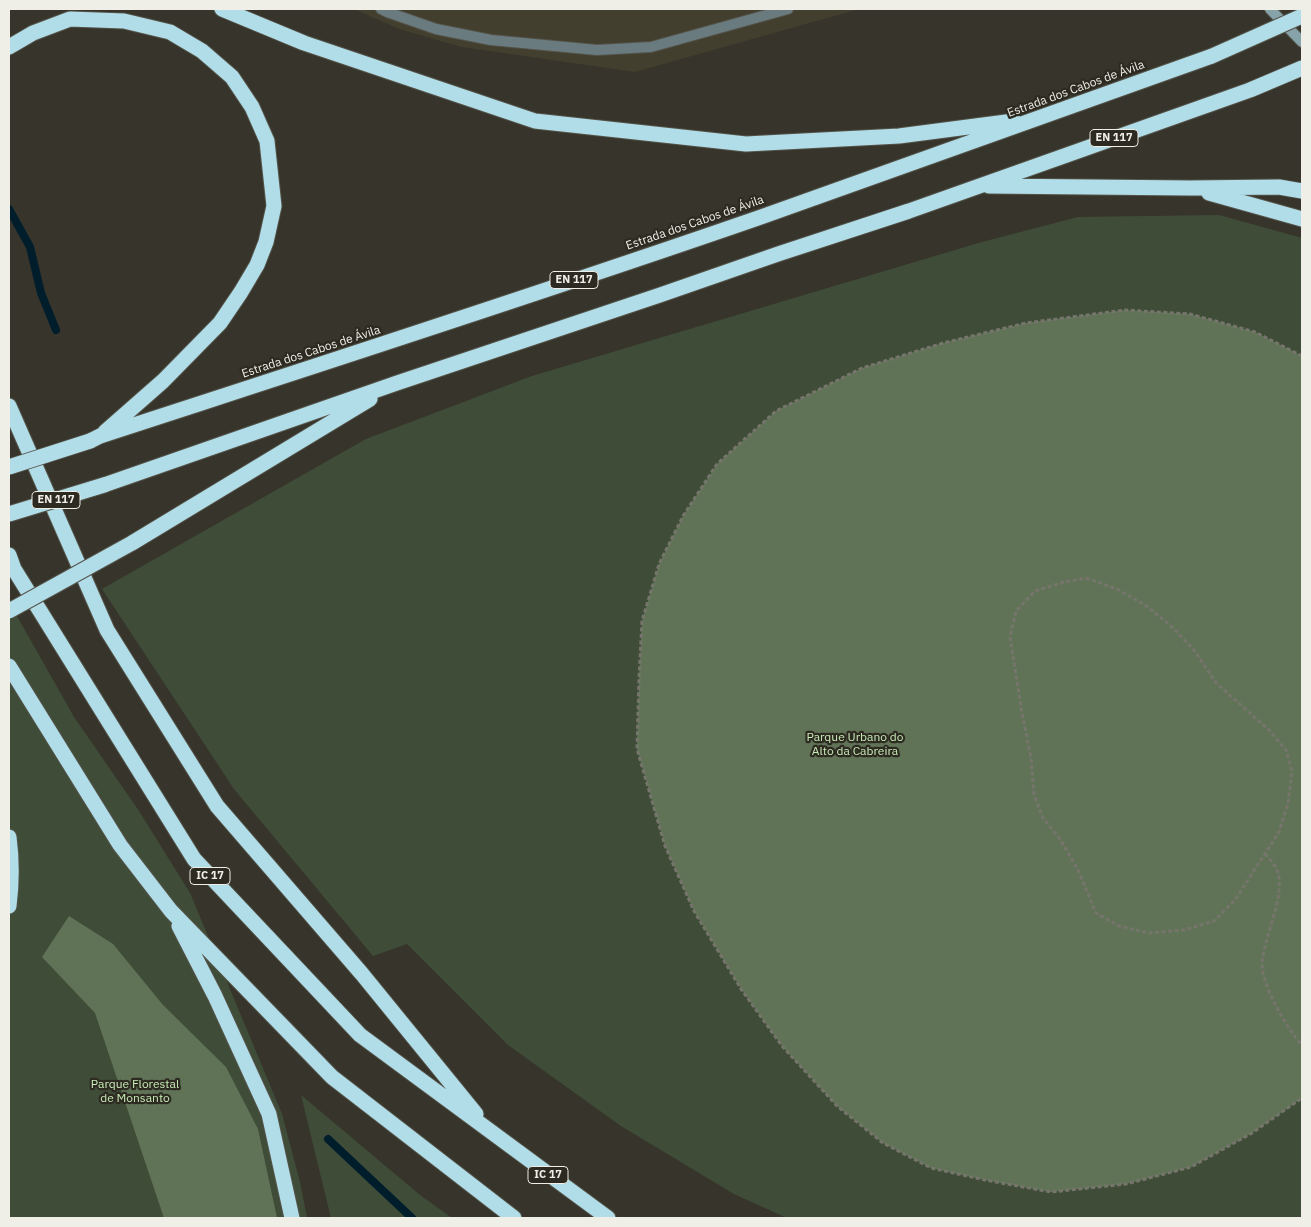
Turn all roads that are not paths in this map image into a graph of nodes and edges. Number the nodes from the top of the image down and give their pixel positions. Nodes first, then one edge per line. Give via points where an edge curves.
1 (222, 9) edge
2 (381, 9) edge
3 (788, 9) edge
4 (1270, 9) edge
5 (1302, 16) edge
6 (1302, 42) edge
7 (9, 47) edge
8 (1302, 68) edge
9 (1046, 117) junction
10 (977, 186) junction
11 (1190, 188) junction
12 (1302, 191) edge
13 (1302, 219) edge
14 (397, 383) junction
15 (9, 406) edge
16 (95, 439) junction
17 (9, 467) edge
18 (9, 514) edge
19 (9, 555) edge
20 (9, 611) edge
21 (9, 666) edge
22 (9, 836) edge
23 (9, 906) edge
24 (171, 911) junction
25 (489, 1131) junction
26 (292, 1218) edge
27 (514, 1218) edge
28 (608, 1218) edge

1 - 9 highway via 304,43 535,121 746,144 899,136
2 - 3 lane via 436,29 491,40 597,50 651,47
4 - 6 street
5 - 9 highway, Estrada dos Cabos de Ávila / EN 117, bridge via 1212,56
7 - 16 highway via 70,20 124,22 170,32 202,51 232,77 252,107 267,141 274,206 257,265 220,323 163,381
8 - 10 highway, EN 117 via 1250,90
9 - 16 highway, Estrada dos Cabos de Ávila / EN 117 via 759,217
10 - 11 highway
10 - 14 highway, EN 117
11 - 12 highway via 1279,186
11 - 13 highway
14 - 18 highway, EN 117, bridge via 104,486
14 - 20 highway, bridge via 132,543
15 - 25 highway via 107,630 217,806 362,974
16 - 17 highway, EN 117, bridge
19 - 25 highway, IC 17 via 14,569 194,859 360,1035
21 - 24 highway via 120,846
22 - 23 highway via 12,876
24 - 26 highway via 215,996 269,1114
24 - 27 highway via 332,1077
25 - 28 highway, IC 17

